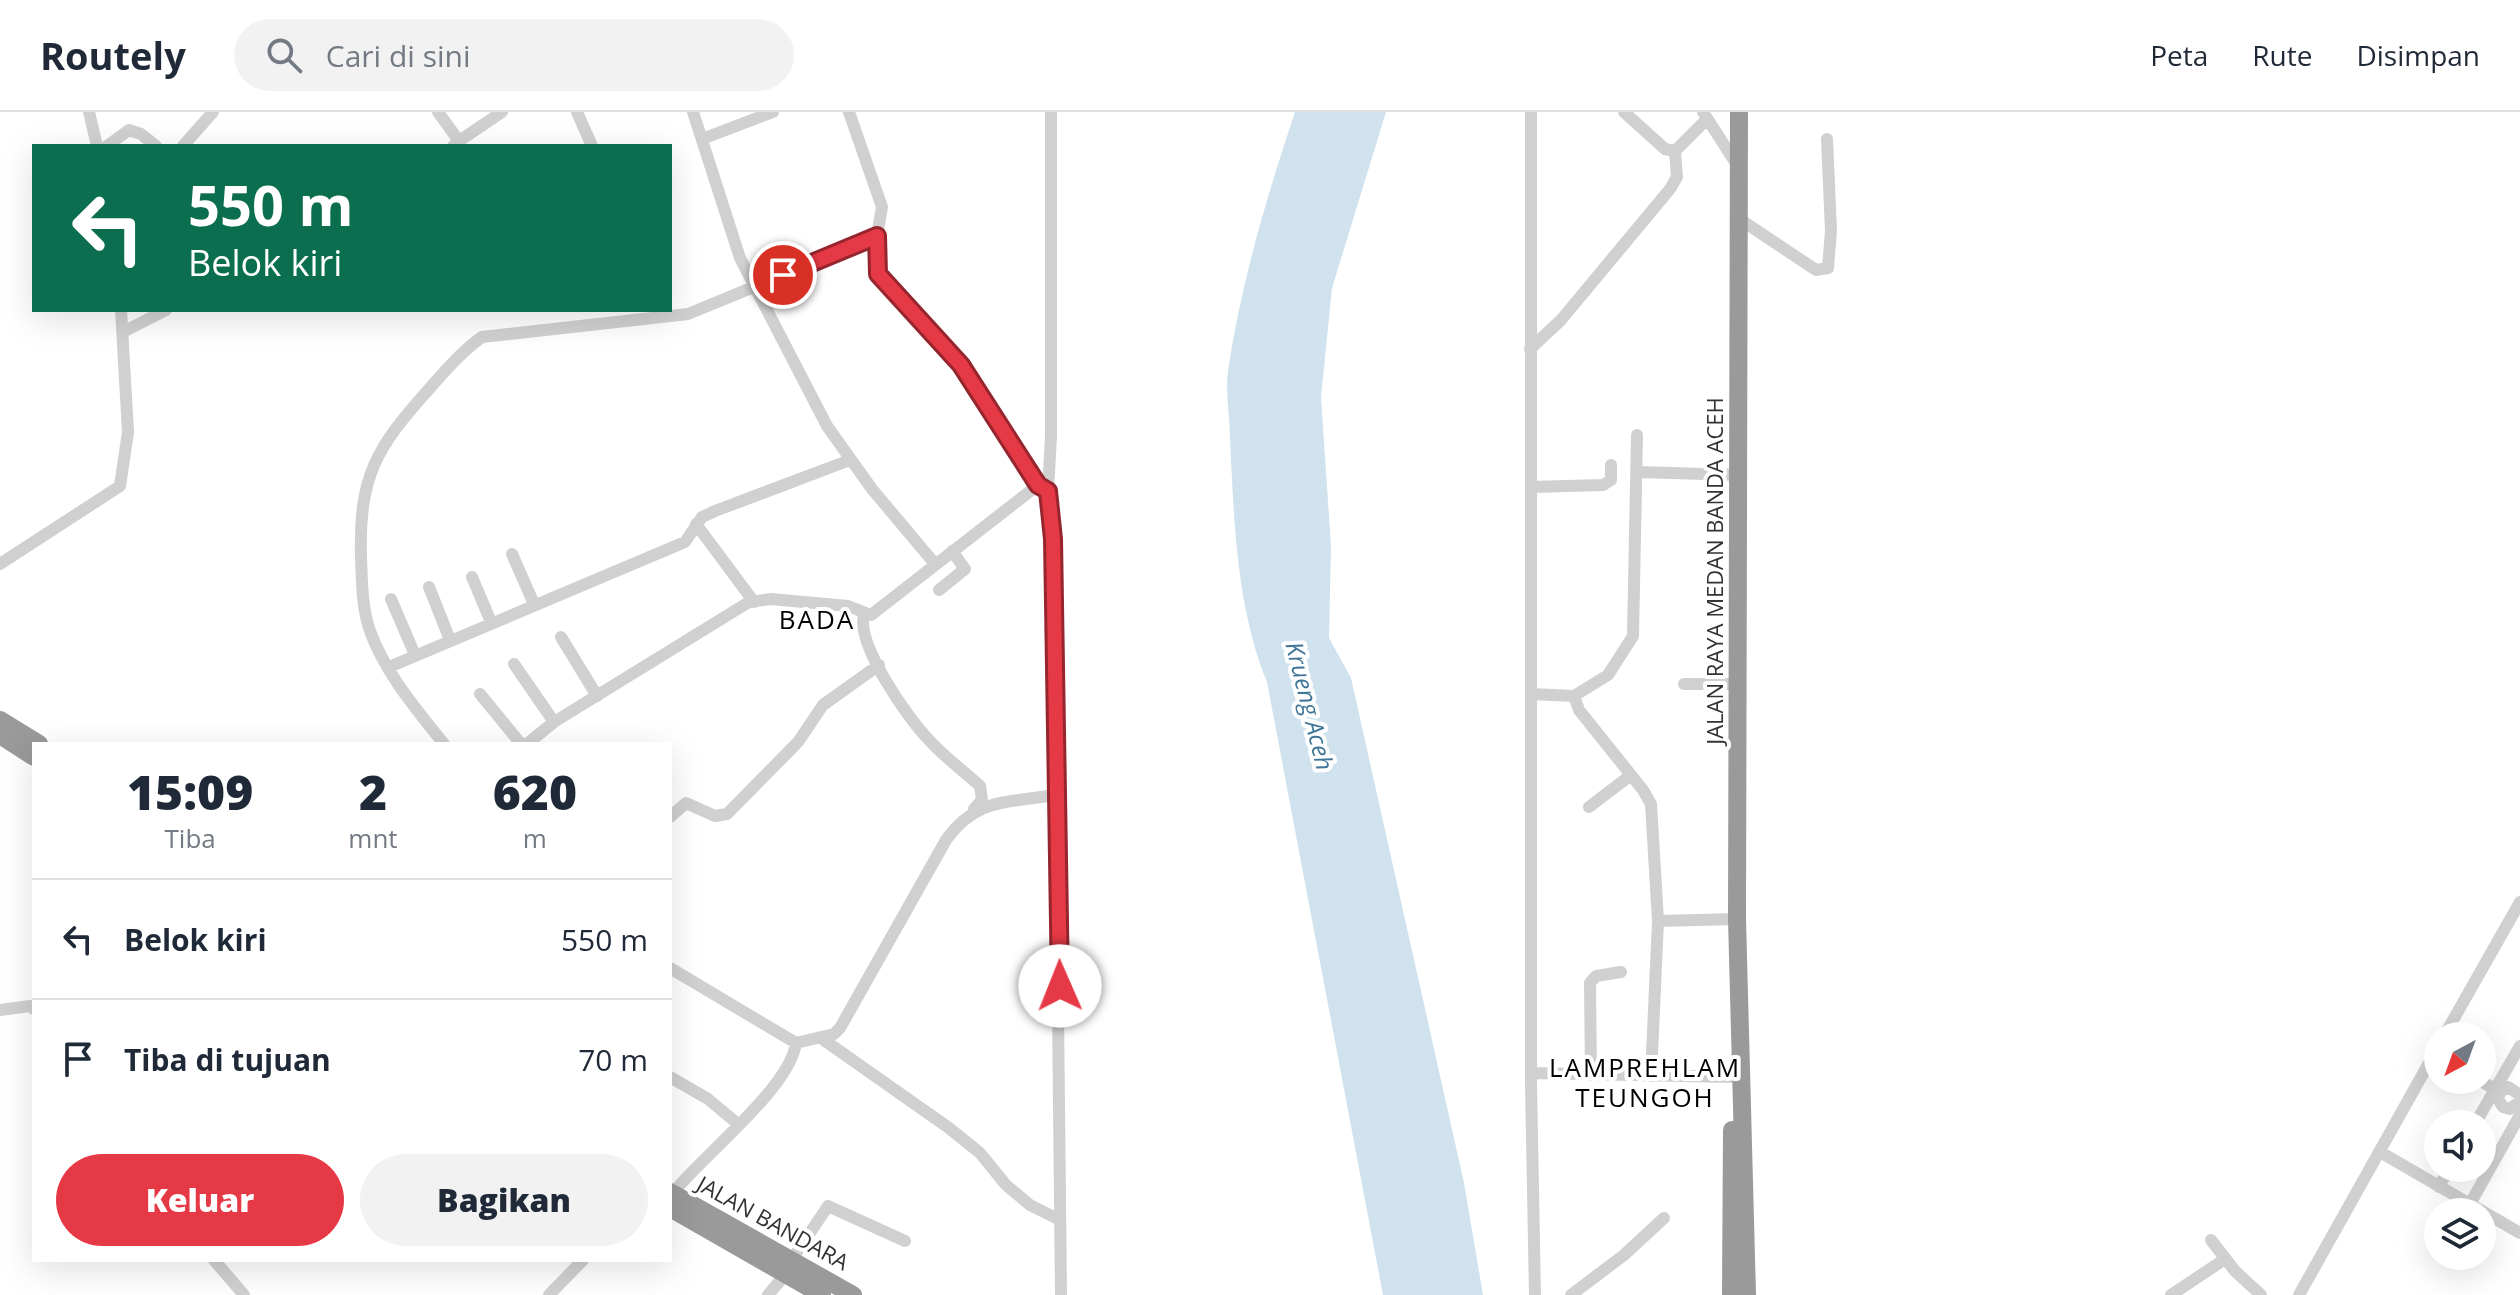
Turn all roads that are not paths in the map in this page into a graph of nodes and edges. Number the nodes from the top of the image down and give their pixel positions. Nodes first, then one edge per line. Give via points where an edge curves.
1 (89, 112) edge
2 (213, 112) edge
3 (438, 112) edge
4 (502, 112) edge
5 (577, 112) edge
6 (693, 112) edge
7 (773, 112) edge
8 (849, 112) edge
9 (1051, 112) edge
10 (1531, 112) edge
11 (1624, 112) edge
12 (1739, 112) edge
13 (1704, 116) edge
14 (702, 139) junction
15 (1827, 139) dead end
16 (456, 143) edge
17 (97, 144) edge
18 (110, 144) edge
19 (154, 144) edge
20 (185, 144) edge
21 (591, 144) edge
22 (1675, 151) junction
23 (1739, 168) junction
24 (1738, 218) junction
25 (877, 236) junction
26 (755, 288) junction
27 (121, 312) edge
28 (162, 312) edge
29 (125, 331) junction
30 (1530, 349) junction
31 (1637, 435) dead end
32 (850, 460) junction
33 (1611, 465) dead end
34 (1638, 472) junction
35 (1739, 475) junction
36 (1531, 487) junction
37 (1043, 488) junction
38 (696, 524) junction
39 (952, 551) junction
40 (512, 554) dead end
41 (1, 561) edge
42 (935, 564) junction
43 (472, 577) dead end
44 (429, 587) dead end
45 (939, 590) dead end
46 (391, 599) dead end
47 (754, 602) junction
48 (534, 604) junction
49 (864, 615) junction
50 (491, 622) junction
51 (561, 637) dead end
52 (450, 640) junction
53 (415, 655) junction
54 (514, 664) dead end
55 (879, 665) junction
56 (389, 667) junction
57 (1684, 684) dead end
58 (1739, 684) junction
59 (480, 694) dead end
60 (1531, 694) junction
61 (597, 696) junction
62 (1574, 696) junction
63 (0, 720) edge
64 (554, 722) junction
65 (0, 735) edge
66 (36, 742) edge
67 (443, 742) edge
68 (522, 742) edge
69 (527, 742) edge
70 (32, 756) edge
71 (1631, 775) junction
72 (1055, 795) junction
73 (1589, 807) dead end
74 (972, 811) junction
75 (672, 815) edge
76 (2520, 902) edge
77 (1737, 919) junction
78 (1658, 921) junction
79 (672, 969) edge
80 (1621, 972) dead end
81 (32, 1008) edge
82 (0, 1010) edge
83 (2452, 1022) edge
84 (1739, 1030) junction
85 (821, 1038) junction
86 (796, 1043) junction
87 (2520, 1046) edge
88 (1531, 1073) junction
89 (2424, 1074) edge
90 (1591, 1075) junction
91 (1651, 1076) junction
92 (1734, 1077) junction
93 (672, 1078) edge
94 (2497, 1090) junction
95 (2520, 1101) edge
96 (2484, 1110) edge
97 (2520, 1115) edge
98 (738, 1124) junction
99 (2380, 1152) junction
100 (2442, 1182) edge
101 (2439, 1187) junction
102 (672, 1197) edge
103 (2459, 1198) edge
104 (2473, 1198) edge
105 (672, 1199) edge
106 (1664, 1218) dead end
107 (2496, 1219) edge
108 (1060, 1220) junction
109 (2520, 1232) edge
110 (2211, 1240) dead end
111 (905, 1241) dead end
112 (2225, 1259) junction
113 (216, 1262) edge
114 (581, 1262) edge
115 (788, 1268) junction
116 (244, 1295) edge
117 (549, 1295) edge
118 (768, 1295) edge
119 (822, 1295) edge
120 (853, 1295) edge
121 (1061, 1295) edge
122 (1535, 1295) edge
123 (1571, 1295) edge
124 (1731, 1295) edge
125 (1747, 1295) edge
126 (2171, 1295) edge
127 (2261, 1295) edge
128 (2299, 1295) edge

1 - 17 street
2 - 20 street
3 - 16 street
4 - 16 street
5 - 21 street
6 - 14 street
7 - 14 street
8 - 25 street via 882,207
9 - 37 street via 1051,436
10 - 30 street
11 - 22 street via 1665,149
12 - 23 highway, JALAN RAYA MEDAN BANDA ACEH
13 - 22 street
13 - 23 street
14 - 26 street
15 - 24 street via 1828,268 1816,270
18 - 19 street via 129,130
22 - 30 street via 1677,177 1670,189 1561,320
23 - 24 highway, JALAN RAYA MEDAN BANDA ACEH
24 - 35 highway, JALAN RAYA MEDAN BANDA ACEH
25 - 26 street
25 - 37 street via 878,274 961,365
26 - 32 street
26 - 56 street via 688,314 489,335 461,354 389,437 363,493 363,603
27 - 29 street
28 - 29 street
29 - 41 street via 128,432 120,486
30 - 36 street
31 - 34 street
32 - 38 street via 715,511
32 - 42 street
33 - 36 street via 1611,480 1603,485
34 - 35 street
34 - 62 street via 1633,636 1608,675
35 - 58 highway, JALAN RAYA MEDAN BANDA ACEH
36 - 60 street
37 - 39 street
37 - 72 street via 1053,539
38 - 47 street
38 - 48 street via 685,542
39 - 42 street
39 - 45 street via 965,569
40 - 48 street
42 - 49 street via 871,615
43 - 50 street
44 - 52 street
46 - 53 street
47 - 49 street via 848,606
47 - 61 street
48 - 50 street
49 - 55 street via 862,631
50 - 52 street
51 - 61 street
52 - 53 street
53 - 56 street
54 - 64 street
55 - 74 street via 926,738 980,786 982,800
55 - 75 street via 823,705 798,742 727,814 715,816 686,803
56 - 67 street
57 - 58 street
58 - 77 highway, JALAN RAYA MEDAN BANDA ACEH
59 - 68 street
60 - 62 street
60 - 88 street
61 - 64 street
62 - 71 street via 1579,710
63 - 66 highway
64 - 69 street
65 - 70 highway
71 - 73 street
71 - 78 street via 1651,804
72 - 74 street
72 - 108 street
74 - 85 street via 946,840 840,1028
76 - 83 street
77 - 78 street
77 - 84 highway, JALAN RAYA MEDAN BANDA ACEH
78 - 91 street
79 - 86 street
80 - 90 street via 1596,976 1590,983
81 - 82 street
84 - 92 highway, JALAN RAYA MEDAN BANDA ACEH
84 - 125 highway, JALAN RAYA MEDAN BANDA ACEH
85 - 86 street
85 - 108 street via 949,1128 1030,1205
86 - 98 street via 766,1098
87 - 94 street
88 - 90 street
88 - 122 street
89 - 99 street
90 - 91 street
91 - 92 street
92 - 124 highway, JALAN RAYA MEDAN BANDA ACEH
93 - 98 street
94 - 95 street via 2503,1107 2514,1108
94 - 96 street
97 - 104 street
98 - 102 street
99 - 101 street
99 - 128 street
100 - 101 street
101 - 103 street
105 - 115 highway, JALAN BANDARA
106 - 123 street
107 - 109 street
108 - 121 street
110 - 112 street
111 - 115 street via 828,1206
112 - 126 street
112 - 127 street
113 - 116 street
114 - 117 street
115 - 118 street
115 - 119 highway, JALAN BANDARA
115 - 120 highway, JALAN BANDARA

